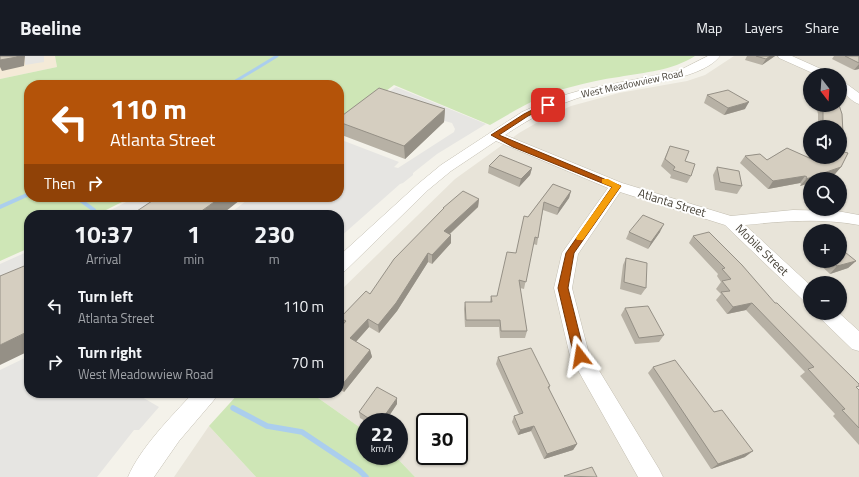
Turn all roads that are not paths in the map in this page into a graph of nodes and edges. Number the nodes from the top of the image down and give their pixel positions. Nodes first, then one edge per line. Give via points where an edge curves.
1 (715, 56) edge
2 (783, 56) edge
3 (810, 68) edge
4 (847, 89) edge
5 (859, 100) edge
6 (494, 135) junction
7 (617, 186) junction
8 (859, 220) edge
9 (731, 221) junction
10 (344, 261) edge
11 (803, 289) edge
12 (834, 320) edge
13 (859, 343) edge
14 (202, 398) edge
15 (140, 477) edge
16 (651, 477) edge

1 - 6 street, West Meadowview Road via 681,74 601,88 561,99 526,115
2 - 3 street
4 - 5 street
6 - 7 street, Atlanta Street
6 - 10 street, West Meadowview Road via 426,184
7 - 9 street, Atlanta Street
7 - 16 street via 570,253 563,288 580,356
8 - 9 street, Atlanta Street via 837,216 793,215
9 - 11 street, Mobile Street
12 - 13 street
14 - 15 street via 171,433

